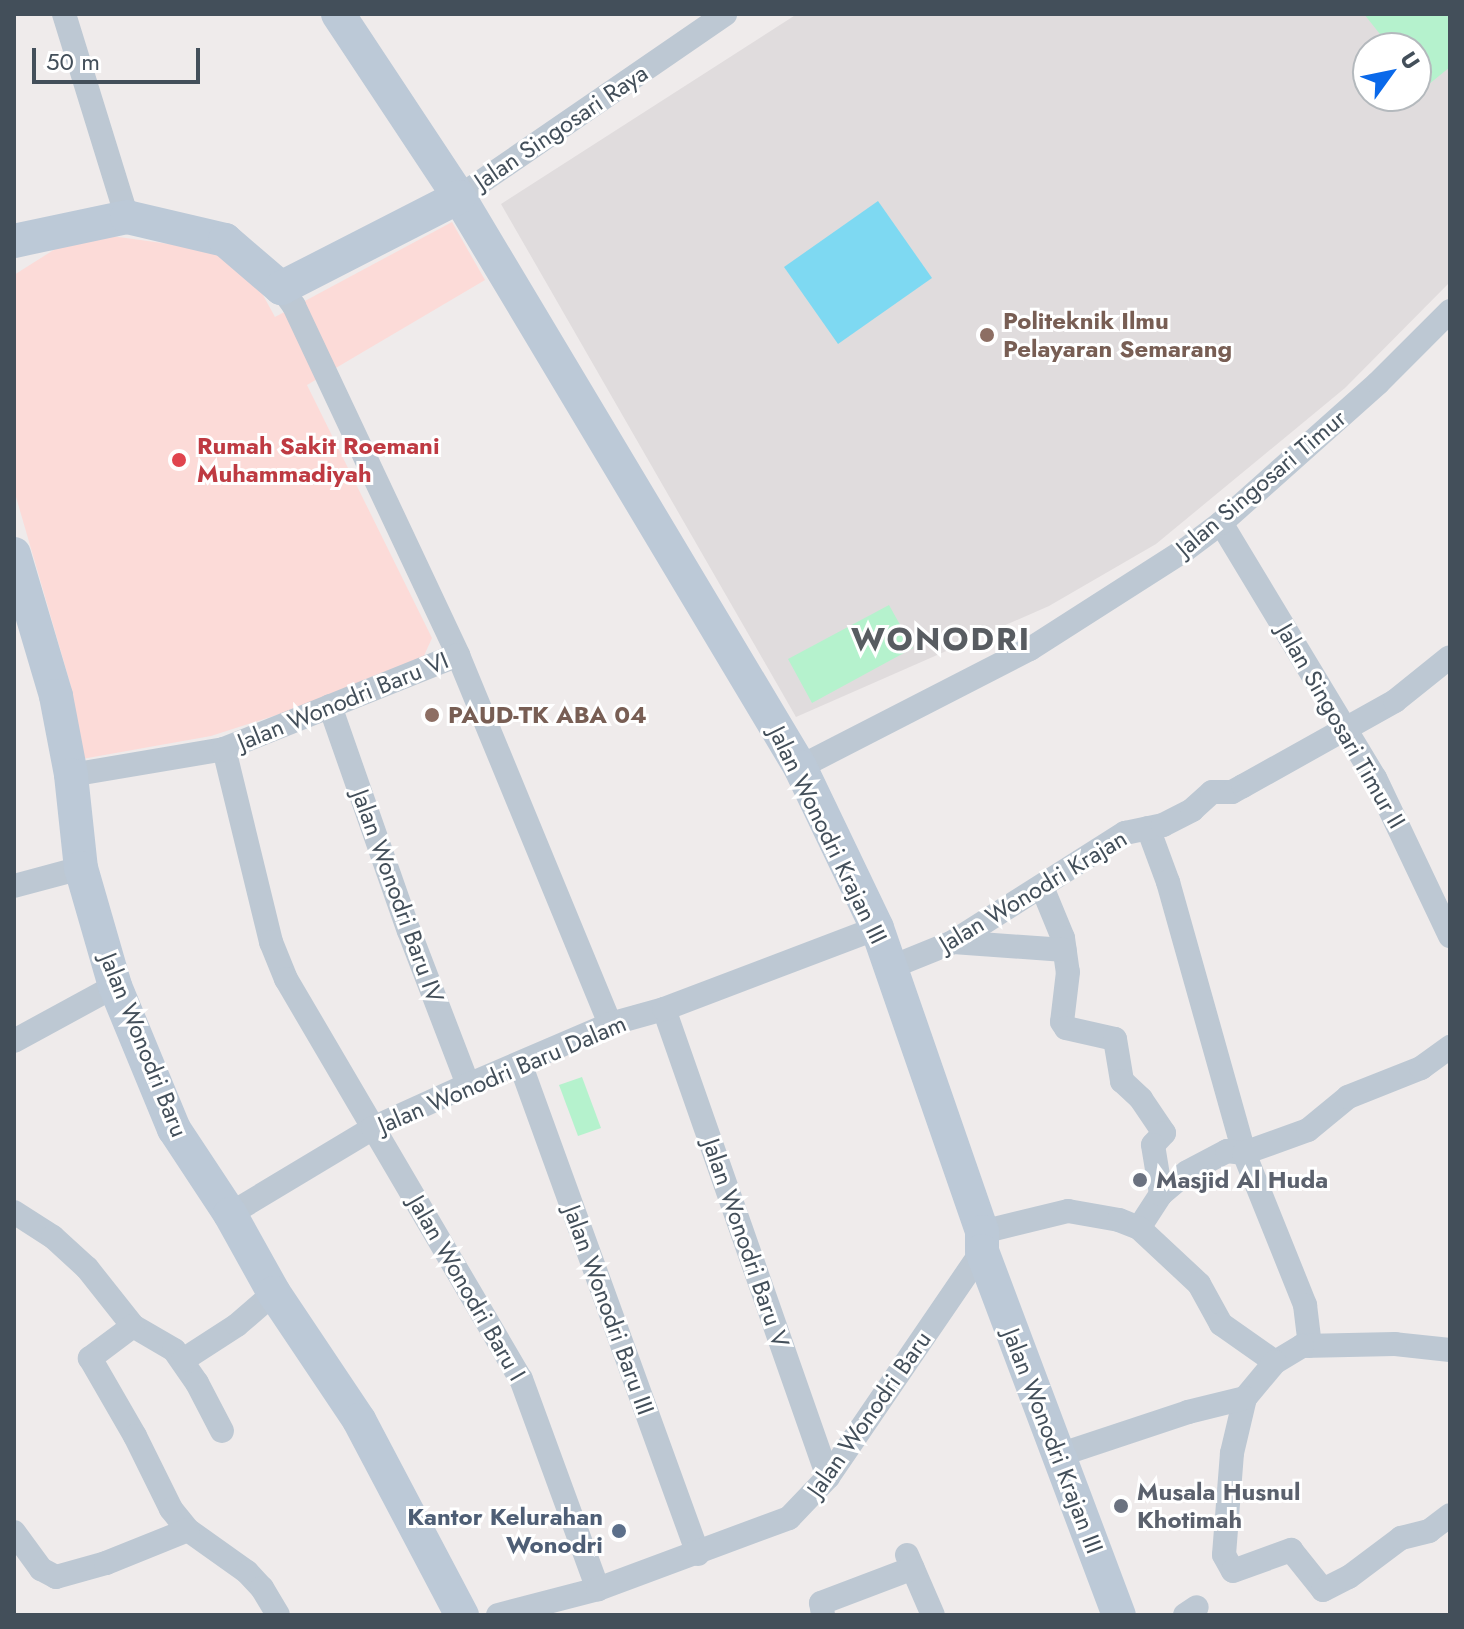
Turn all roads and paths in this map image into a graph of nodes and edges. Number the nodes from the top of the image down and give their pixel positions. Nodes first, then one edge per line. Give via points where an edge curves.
1 (64, 14) edge
2 (725, 14) edge
3 (352, 19) edge
4 (459, 197) junction
5 (127, 217) junction
6 (14, 241) edge
7 (281, 288) junction
8 (1445, 326) edge
9 (1221, 523) junction
10 (14, 554) edge
11 (458, 655) junction
12 (1450, 657) edge
13 (330, 706) junction
14 (1345, 730) junction
15 (224, 749) junction
16 (800, 767) junction
17 (71, 775) junction
18 (1148, 828) junction
19 (81, 868) junction
20 (14, 886) edge
21 (1042, 887) junction
22 (877, 928) junction
23 (1450, 936) edge
24 (953, 942) junction
25 (1065, 950) junction
26 (889, 968) junction
27 (115, 986) junction
28 (664, 1009) junction
29 (610, 1024) junction
30 (14, 1041) edge
31 (1450, 1047) edge
32 (521, 1066) junction
33 (468, 1085) junction
34 (373, 1128) junction
35 (1244, 1153) junction
36 (1161, 1194) junction
37 (14, 1212) edge
38 (230, 1214) junction
39 (1139, 1228) junction
40 (982, 1242) junction
41 (274, 1293) junction
42 (133, 1326) junction
43 (1310, 1346) junction
44 (1450, 1350) edge
45 (183, 1360) junction
46 (1275, 1362) junction
47 (1245, 1398) junction
48 (222, 1431) dead end
49 (1059, 1455) junction
50 (828, 1477) junction
51 (1450, 1515) edge
52 (188, 1530) junction
53 (14, 1532) edge
54 (698, 1554) junction
55 (598, 1589) junction
56 (278, 1615) edge
57 (462, 1615) edge
58 (498, 1615) edge
59 (823, 1615) edge
60 (933, 1615) edge
61 (1119, 1615) edge

1 - 5 street
2 - 4 street, Jalan Singosari Raya
3 - 4 main road, Jalan Singosari Raya
4 - 7 main road
4 - 16 main road, Jalan Wonodri Krajan III
5 - 6 main road
5 - 7 main road via 225,240
7 - 11 street
8 - 9 street, Jalan Singosari Timur
9 - 14 street, Jalan Singosari Timur II
9 - 16 street, Jalan Singosari Timur via 1030,649
10 - 17 main road, Jalan Wonodri Baru via 56,696
11 - 13 street, Jalan Wonodri Baru VI
11 - 29 street, Jalan Wonodri Baru VI
12 - 14 street, Jalan Wonodri Krajan via 1395,701
13 - 15 street, Jalan Wonodri Baru VI
13 - 33 street, Jalan Wonodri Baru IV
14 - 18 street, Jalan Wonodri Krajan via 1232,792 1212,792 1177,819
14 - 23 street, Jalan Singosari Timur II via 1406,840
15 - 17 street, Jalan Wonodri Baru VI
15 - 34 street, Jalan Wonodri Baru I via 271,942 286,979
16 - 22 main road, Jalan Wonodri Krajan III
17 - 19 main road, Jalan Wonodri Baru
18 - 21 street, Jalan Wonodri Krajan via 1105,843
18 - 35 street
19 - 20 street
19 - 27 main road, Jalan Wonodri Baru
21 - 24 street, Jalan Wonodri Krajan
21 - 25 street
22 - 26 main road, Jalan Wonodri Krajan III
22 - 28 street, Jalan Wonodri Baru Dalam
24 - 25 street
24 - 26 street, Jalan Wonodri Krajan
25 - 36 street via 1062,1022 1066,1028 1115,1039 1122,1081 1164,1133 1153,1145
26 - 40 main road, Jalan Wonodri Krajan III
27 - 30 street
27 - 38 main road, Jalan Wonodri Baru via 174,1129
28 - 29 street, Jalan Wonodri Baru Dalam
28 - 50 street, Jalan Wonodri Baru V
29 - 32 street, Jalan Wonodri Baru Dalam
31 - 35 street via 1421,1068 1348,1097 1308,1130
32 - 33 street, Jalan Wonodri Baru Dalam
32 - 54 street, Jalan Wonodri Baru III
33 - 34 street, Jalan Wonodri Baru Dalam
34 - 38 street, Jalan Wonodri Baru Dalam
34 - 55 street, Jalan Wonodri Baru I via 521,1379
35 - 36 street via 1227,1151 1187,1172
35 - 43 street via 1305,1305
36 - 39 street
37 - 42 street via 87,1268
38 - 41 main road, Jalan Wonodri Baru
39 - 40 street via 1068,1211
39 - 46 street via 1199,1284 1221,1324
40 - 49 main road, Jalan Wonodri Krajan III
40 - 50 street, Jalan Wonodri Baru
41 - 45 street
41 - 57 main road, Jalan Wonodri Baru via 359,1420
42 - 45 street
42 - 52 street via 90,1358 171,1509
43 - 44 street via 1395,1344
43 - 46 street
45 - 48 street
46 - 47 street
47 - 49 street
47 - 51 street via 1231,1467 1224,1555 1230,1569 1291,1550 1323,1590 1401,1538 1429,1531
49 - 61 main road, Jalan Wonodri Krajan III
50 - 54 street, Jalan Wonodri Baru via 789,1518
52 - 53 street via 56,1577 41,1569
52 - 56 street via 247,1572
54 - 55 street, Jalan Wonodri Baru
55 - 58 street, Jalan Wonodri Baru
59 - 60 street via 821,1603 910,1561

